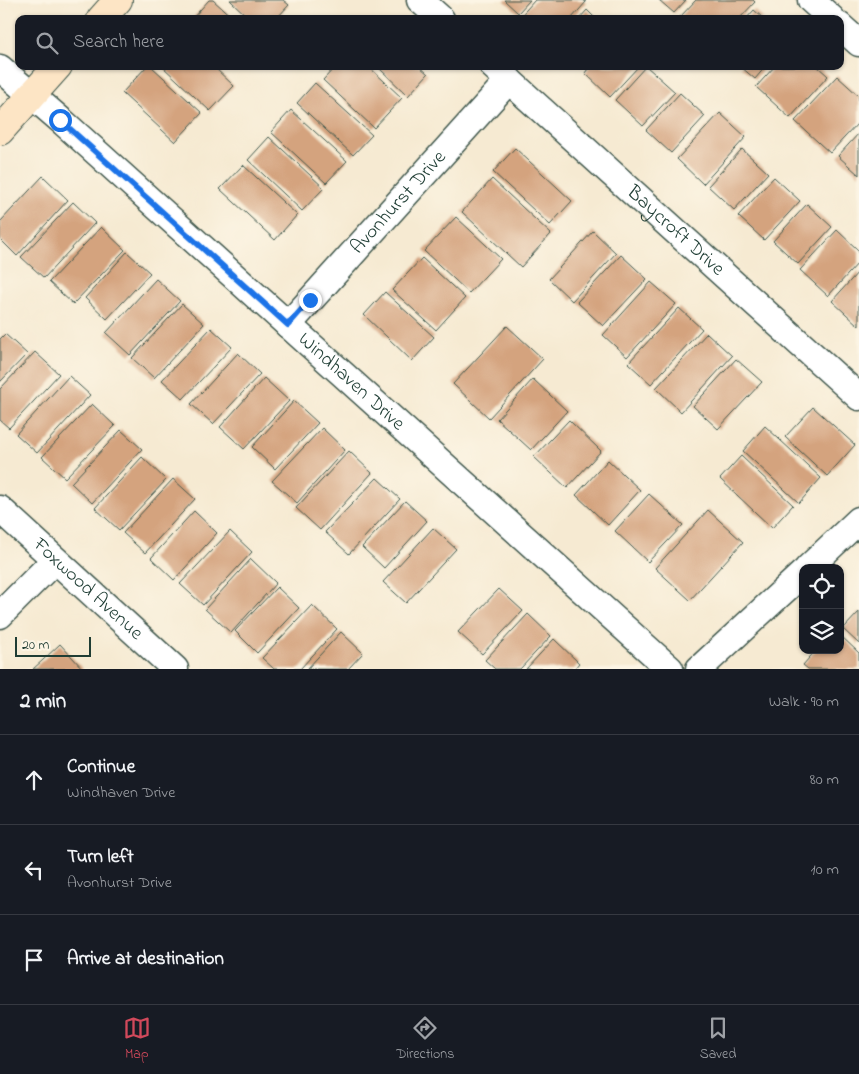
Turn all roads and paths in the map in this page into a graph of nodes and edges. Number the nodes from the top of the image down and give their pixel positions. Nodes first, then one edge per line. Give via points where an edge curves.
1 (118, 0) edge
2 (420, 0) edge
3 (811, 0) edge
4 (105, 15) edge
5 (437, 15) edge
6 (828, 15) edge
7 (844, 30) edge
8 (859, 43) edge
9 (0, 68) edge
10 (55, 70) edge
11 (501, 73) edge
12 (32, 96) junction
13 (0, 131) edge
14 (288, 325) junction
15 (859, 397) edge
16 (0, 509) edge
17 (859, 520) edge
18 (55, 560) junction
19 (812, 564) edge
20 (799, 576) edge
21 (0, 615) edge
22 (176, 669) edge
23 (670, 669) edge
24 (699, 669) edge

1 - 4 street
2 - 5 street
3 - 6 street
7 - 8 street
9 - 12 street, Windhaven Drive
10 - 12 street
11 - 14 street, Avonhurst Drive
11 - 15 street, Baycroft Drive
12 - 13 street
12 - 14 street, Windhaven Drive
14 - 23 street, Windhaven Drive
16 - 18 street, Foxwood Avenue
17 - 19 street
18 - 21 street
18 - 22 street, Foxwood Avenue
20 - 24 street

